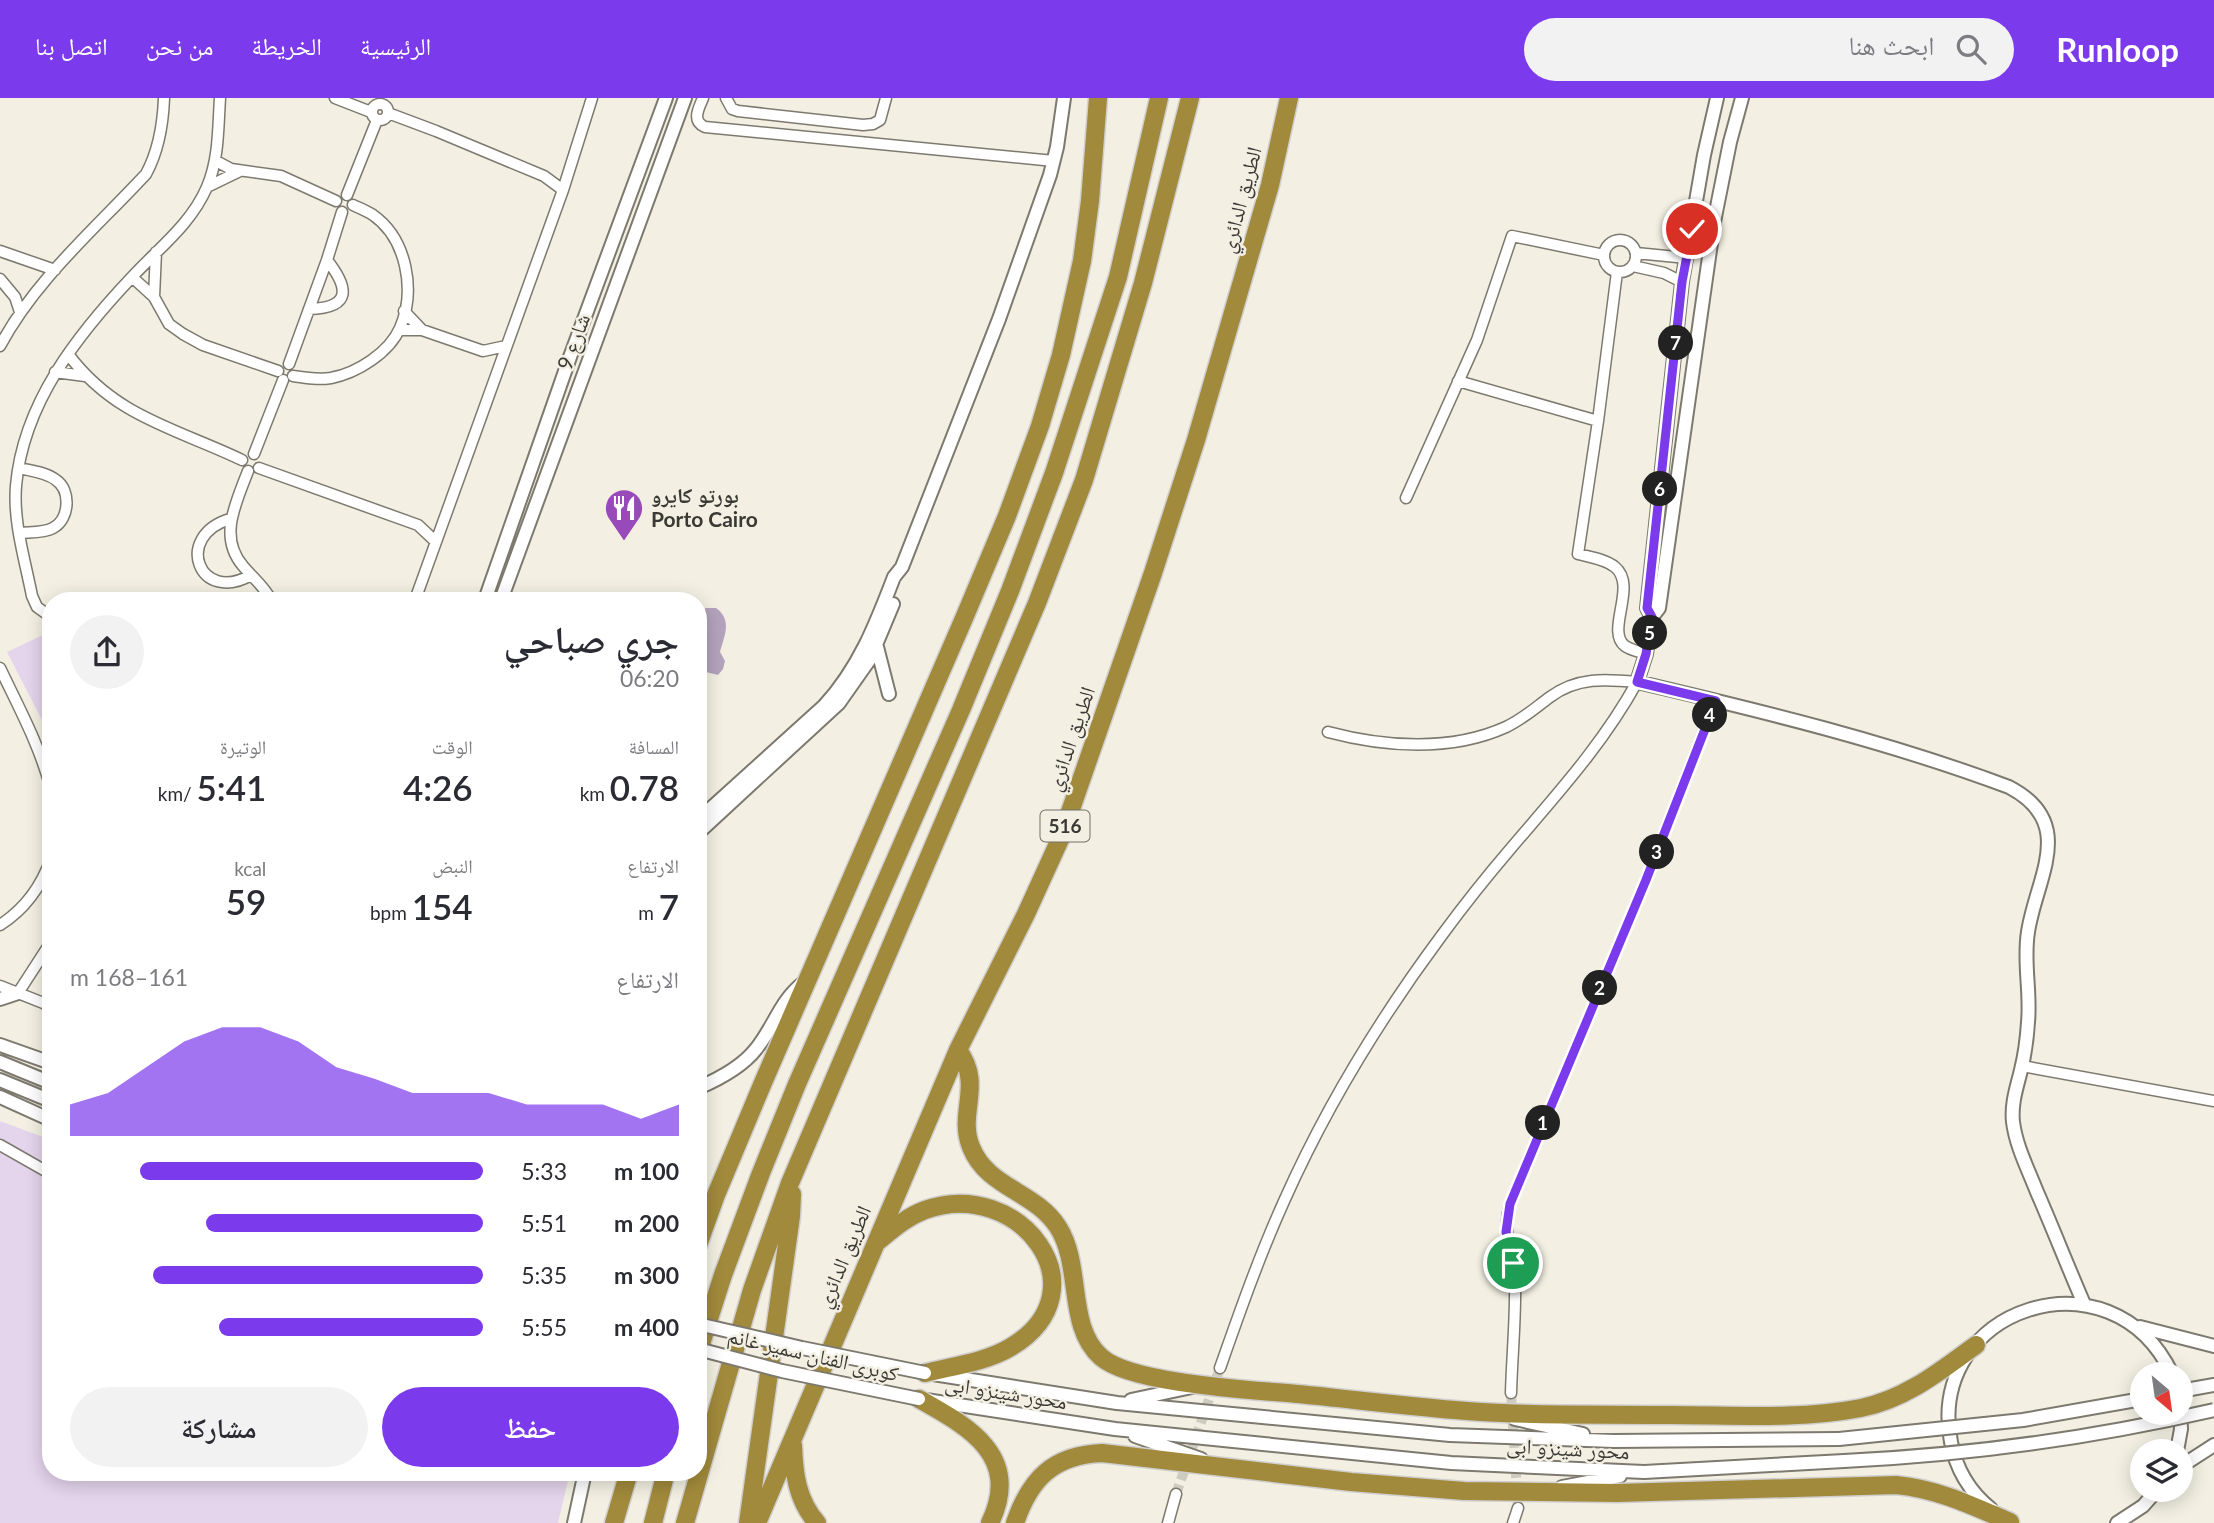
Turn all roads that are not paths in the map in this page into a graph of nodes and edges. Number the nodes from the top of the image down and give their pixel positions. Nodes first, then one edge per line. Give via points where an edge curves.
1 (164, 98) edge
2 (220, 98) edge
3 (335, 98) edge
4 (593, 98) edge
5 (666, 98) edge
6 (685, 98) edge
7 (703, 98) edge
8 (726, 98) edge
9 (886, 98) edge
10 (1064, 98) edge
11 (1159, 98) edge
12 (1190, 98) edge
13 (1289, 98) edge
14 (1717, 98) edge
15 (1742, 98) edge
16 (1099, 103) edge
17 (385, 105) edge
18 (374, 116) junction
19 (657, 122) junction
20 (674, 128) junction
21 (216, 161) junction
22 (1054, 161) junction
23 (240, 171) junction
24 (568, 173) junction
25 (544, 176) junction
26 (207, 187) junction
27 (563, 190) junction
28 (347, 195) junction
29 (336, 201) junction
30 (353, 205) junction
31 (342, 212) junction
32 (0, 251) edge
33 (156, 253) junction
34 (1636, 253) junction
35 (1604, 256) junction
36 (1687, 258) junction
37 (327, 260) junction
38 (1633, 266) junction
39 (55, 270) junction
40 (1617, 272) junction
41 (132, 277) junction
42 (0, 279) edge
43 (1682, 282) junction
44 (154, 296) junction
45 (309, 309) junction
46 (404, 311) junction
47 (20, 312) junction
48 (399, 330) junction
49 (422, 330) junction
50 (0, 346) edge
51 (506, 346) junction
52 (483, 351) junction
53 (68, 354) junction
54 (570, 357) junction
55 (289, 364) junction
56 (586, 365) junction
57 (498, 370) junction
58 (55, 372) junction
59 (280, 375) junction
60 (85, 376) junction
61 (293, 376) junction
62 (1458, 381) junction
63 (1598, 421) junction
64 (254, 454) junction
65 (242, 460) junction
66 (19, 468) junction
67 (259, 468) junction
68 (247, 471) junction
69 (1406, 498) dead end
70 (230, 519) junction
71 (442, 520) junction
72 (418, 525) junction
73 (20, 533) junction
74 (435, 541) junction
75 (902, 567) junction
76 (251, 575) junction
77 (492, 582) junction
78 (506, 587) junction
79 (266, 592) edge
80 (418, 592) edge
81 (488, 592) edge
82 (504, 592) edge
83 (42, 611) edge
84 (1652, 617) junction
85 (877, 647) junction
86 (1646, 654) junction
87 (0, 668) edge
88 (1637, 682) junction
89 (890, 694) dead end
90 (1716, 701) junction
91 (1328, 732) dead end
92 (42, 757) edge
93 (707, 812) edge
94 (707, 824) edge
95 (42, 878) edge
96 (0, 925) edge
97 (42, 956) edge
98 (809, 978) junction
99 (0, 986) edge
100 (18, 993) junction
101 (0, 999) edge
102 (42, 1004) edge
103 (0, 1045) edge
104 (958, 1050) junction
105 (42, 1060) edge
106 (0, 1062) edge
107 (2022, 1066) junction
108 (42, 1079) edge
109 (0, 1080) edge
110 (707, 1084) edge
111 (0, 1097) edge
112 (42, 1097) edge
113 (2214, 1101) edge
114 (42, 1116) edge
115 (0, 1145) edge
116 (42, 1169) edge
117 (790, 1183) junction
118 (707, 1221) edge
119 (875, 1244) junction
120 (2084, 1304) junction
121 (707, 1324) edge
122 (707, 1326) edge
123 (2134, 1326) junction
124 (1976, 1345) junction
125 (2214, 1346) edge
126 (707, 1353) edge
127 (2165, 1362) edge
128 (1220, 1368) tunnel mouth
129 (925, 1373) junction
130 (1203, 1385) junction
131 (1511, 1393) tunnel mouth
132 (919, 1399) junction
133 (2130, 1401) edge
134 (1118, 1403) junction
135 (2214, 1410) edge
136 (1483, 1412) junction
137 (1115, 1429) junction
138 (793, 1437) junction
139 (1614, 1441) junction
140 (2214, 1445) edge
141 (707, 1446) edge
142 (2193, 1459) edge
143 (1229, 1468) junction
144 (1644, 1472) junction
145 (583, 1481) edge
146 (626, 1481) edge
147 (664, 1481) edge
148 (697, 1481) edge
149 (1531, 1492) junction
150 (1176, 1494) tunnel mouth
151 (2145, 1502) edge
152 (2151, 1502) edge
153 (1518, 1508) tunnel mouth
154 (574, 1523) edge
155 (614, 1523) edge
156 (653, 1523) edge
157 (685, 1523) edge
158 (748, 1523) edge
159 (757, 1523) edge
160 (817, 1523) edge
161 (990, 1523) edge
162 (1014, 1523) edge
163 (1168, 1523) edge
164 (1514, 1523) edge
165 (2011, 1523) edge
166 (2117, 1523) edge
167 (2142, 1523) edge

1 - 39 street via 162,131 146,174
2 - 21 street
3 - 18 street
4 - 24 street
5 - 19 street, شارع 9
6 - 20 street, شارع 9
7 - 22 street via 696,116 705,127
8 - 9 street via 738,111 863,125 880,120
10 - 22 street
11 - 121 highway via 1118,278 1054,473 961,710 781,1122
12 - 117 highway via 1143,283 1080,492
13 - 104 highway, الطريق الدائري / 516 via 1270,185 1196,440 1062,835
14 - 36 street
15 - 84 street via 1714,222 1658,608
16 - 98 highway via 1082,261 1040,426 971,604
17 - 18 street via 374,106
17 - 25 street
18 - 28 street
19 - 20 street
19 - 54 street, شارع 9
20 - 56 street, شارع 9
21 - 23 street
21 - 26 street
22 - 75 street via 999,319
23 - 26 street
23 - 29 street via 281,176
24 - 25 street
24 - 27 street
25 - 27 street
26 - 33 street via 180,231
27 - 51 street
28 - 29 street
28 - 30 street
29 - 31 street
30 - 31 street
30 - 46 street via 373,215 396,243 409,281
31 - 37 street
32 - 39 street
33 - 41 street
33 - 44 street
34 - 35 street via 1629,243 1617,240 1609,244
34 - 36 street
34 - 38 street
35 - 40 street via 1609,268
35 - 62 street via 1512,236 1483,326
36 - 43 street
37 - 45 street
37 - 45 street via 343,284 343,292 333,306
38 - 40 street
38 - 43 street
39 - 47 street
40 - 63 street
41 - 44 street
41 - 53 street
42 - 47 street
43 - 84 street via 1647,608
44 - 59 street via 169,324 183,334
45 - 55 street
46 - 48 street
46 - 49 street
47 - 50 street
48 - 49 street
48 - 61 street via 379,354 350,372 332,378
49 - 52 street
51 - 52 street
51 - 57 street
52 - 57 street
53 - 58 street
53 - 60 street
54 - 56 street
54 - 77 street, شارع 9
55 - 59 street via 281,365
55 - 61 street
56 - 78 street, شارع 9
57 - 71 street
58 - 60 street
58 - 66 street via 29,430
59 - 61 street via 289,380
59 - 64 street
60 - 65 street via 139,416
62 - 63 street
62 - 69 street
63 - 86 street via 1578,554 1607,562 1620,572 1624,587 1619,637 1625,646
64 - 65 street
64 - 67 street via 260,460
65 - 68 street
66 - 73 street via 16,501
66 - 73 street via 57,480 66,499 61,522 51,529
67 - 68 street
67 - 72 street
68 - 70 street
70 - 76 street via 230,544
70 - 76 street via 202,537 198,562 214,581 223,584
71 - 72 street
71 - 74 street
72 - 74 street
73 - 83 street via 32,596
74 - 80 street
75 - 85 street via 900,587
75 - 93 street via 864,652 842,686
76 - 79 street
77 - 78 street
77 - 81 street, شارع 9
78 - 82 street, شارع 9
84 - 86 street
85 - 89 street
85 - 94 street via 830,713
86 - 88 street
87 - 92 street
88 - 90 street
88 - 91 street via 1578,682 1504,728 1456,741 1391,744
88 - 128 street via 1594,750 1443,934 1367,1045 1285,1198
90 - 107 street via 1875,743 1987,779 2034,804 2046,825 2048,857 2026,942 2029,1007
90 - 131 street via 1510,1204 1506,1232 1515,1292
95 - 96 street via 20,910
97 - 100 street
98 - 110 street via 786,999 757,1048
98 - 118 highway
99 - 100 street
100 - 101 street
100 - 102 street
103 - 105 street
104 - 119 highway, الطريق الدائري / 516
104 - 130 highway via 971,1080 967,1132 972,1151 991,1176 1030,1198 1058,1227 1070,1252 1081,1324 1092,1347 1111,1364 1127,1370
106 - 108 street
107 - 113 street
107 - 120 street via 2012,1107 2015,1136
109 - 112 street
111 - 114 street
115 - 116 street
117 - 141 highway via 752,1290
117 - 158 highway via 791,1216
119 - 129 highway via 903,1221 933,1207 966,1204 999,1211 1029,1230 1043,1249 1051,1272 1047,1307 1024,1338 1002,1352
119 - 138 highway, الطريق الدائري / 516
120 - 123 street
120 - 124 street via 2027,1310 1993,1328
122 - 129 street, كوبرى الفنان سمير غانم, bridge
123 - 125 street
123 - 127 street
124 - 136 highway via 1900,1396 1846,1410 1781,1416
124 - 165 street via 1951,1394 1952,1450 1974,1492
126 - 132 street, كوبرى الفنان سمير غانم, bridge
129 - 134 street, محور شينزو ابى
130 - 134 street
130 - 136 highway
132 - 137 street, محور شينزو ابى
132 - 161 highway via 964,1424 983,1442 996,1465 999,1495
133 - 139 street, محور شينزو ابى, bridge via 2023,1420 1839,1439
134 - 139 street, محور شينزو ابى via 1450,1435
135 - 144 street, محور شينزو ابى, bridge via 2109,1433 1951,1454
136 - 139 street
137 - 143 street
137 - 144 street, محور شينزو ابى via 1451,1464
138 - 159 highway, الطريق الدائري / 516
138 - 160 highway via 797,1488
140 - 142 street
143 - 149 highway via 1408,1487
143 - 162 highway via 1102,1453 1079,1455 1058,1464 1035,1483
144 - 149 street
145 - 154 street
146 - 155 highway
147 - 156 highway
148 - 157 highway
149 - 165 highway via 1896,1485 1949,1496
150 - 163 street
151 - 166 street
152 - 167 street
153 - 164 street

